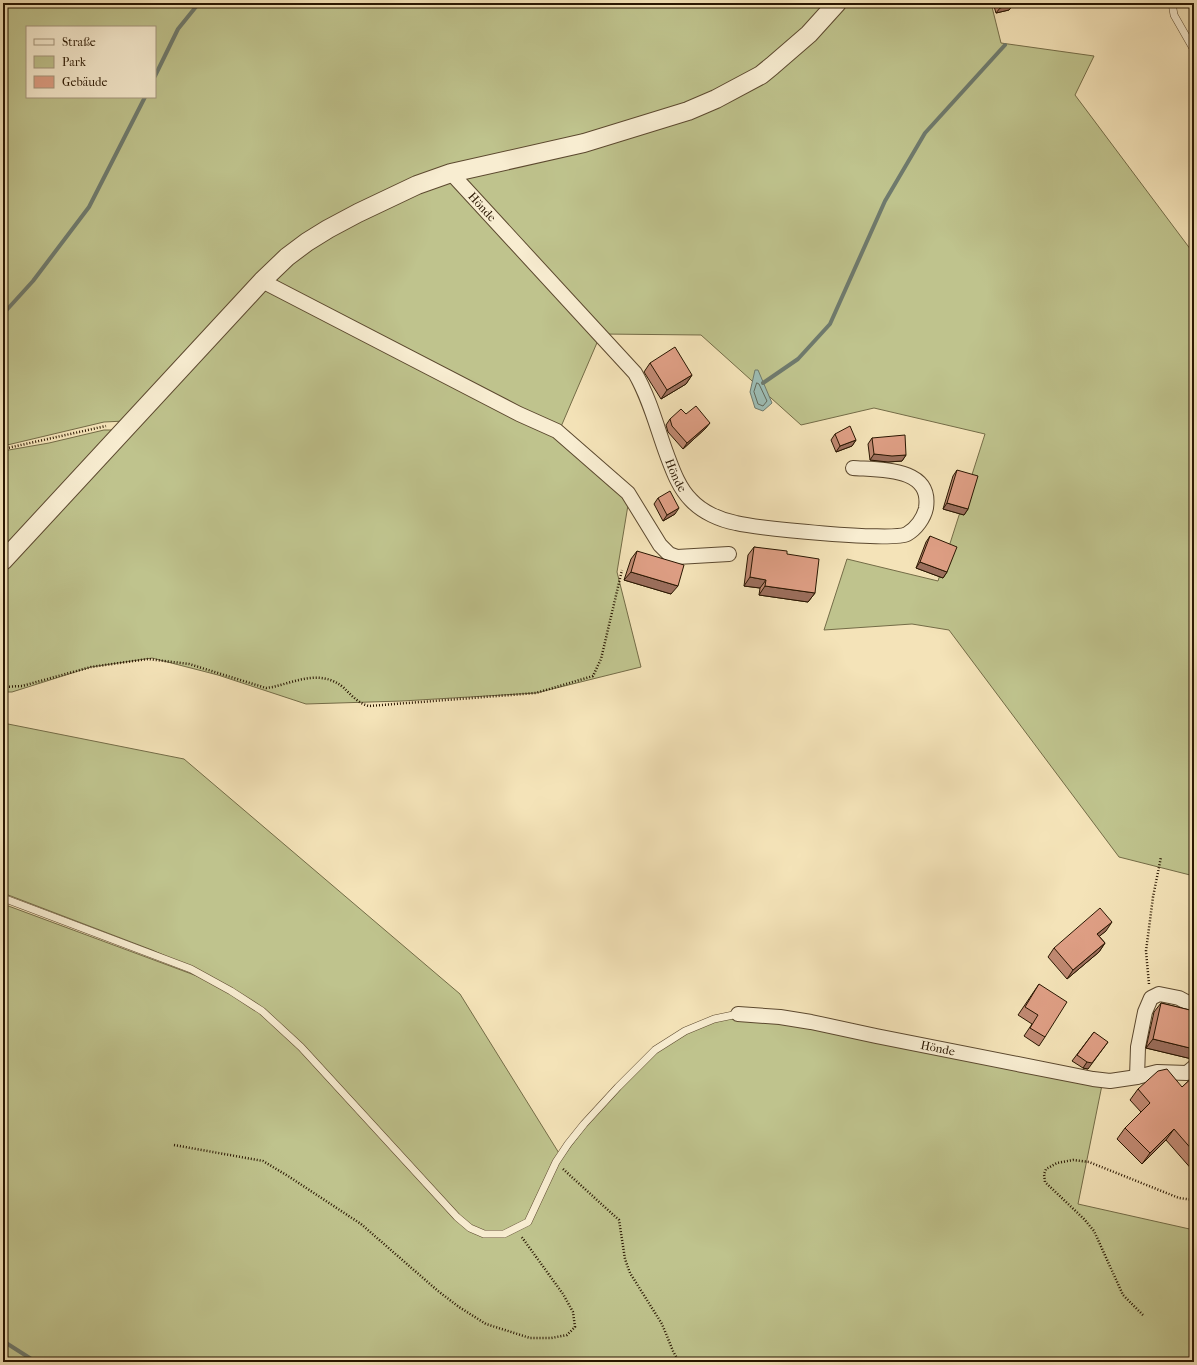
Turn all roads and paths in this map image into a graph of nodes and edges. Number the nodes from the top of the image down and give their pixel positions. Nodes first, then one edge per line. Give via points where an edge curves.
1 (837, 3) edge
2 (1172, 3) edge
3 (1194, 50) edge
4 (451, 173) junction
5 (262, 281) junction
6 (128, 425) junction
7 (3, 449) edge
8 (853, 468) dead end
9 (729, 554) dead end
10 (3, 561) edge
11 (622, 570) dead end
12 (3, 687) edge
13 (1161, 857) dead end
14 (3, 898) edge
15 (1151, 998) junction
16 (1194, 1006) edge
17 (738, 1014) joint
18 (1194, 1067) edge
19 (1137, 1077) junction
20 (174, 1145) dead end
21 (556, 1162) junction
22 (1194, 1200) edge
23 (516, 1229) junction
24 (1143, 1315) dead end
25 (679, 1362) edge

1 - 4 street via 809,34 761,75 716,99 688,111 584,143
2 - 3 lane via 1174,15
4 - 5 street via 388,198 328,229 287,257
4 - 8 street, Hönde via 635,373 679,483 699,507 736,524 793,530 880,536 906,535 918,526 926,509 926,495 921,483 909,475
5 - 6 street
5 - 9 street via 519,414 557,431 628,493 660,545 669,554 677,557
6 - 7 path via 106,426
6 - 10 street
11 - 12 path via 601,659 593,676 536,693 369,706 363,705 339,684 326,678 312,678 266,688 189,664 148,659 91,667 22,686
13 - 15 path via 1146,951
14 - 23 lane via 191,969 232,991 262,1011 301,1047 470,1228 484,1234 504,1234
15 - 16 street via 1159,994 1179,998
15 - 19 street via 1145,1012 1138,1047
17 - 19 street, Hönde via 811,1022 1093,1079
17 - 21 lane via 714,1019 685,1031 655,1050 584,1124
18 - 19 street, Hönde via 1187,1073 1157,1072
20 - 23 path via 263,1161 361,1224 438,1291 486,1324 530,1338 567,1335 575,1326 572,1312 563,1294
21 - 23 lane via 528,1222
21 - 25 path via 619,1220 625,1259 630,1273 662,1324
22 - 24 path via 1180,1198 1089,1162 1073,1160 1057,1163 1046,1169 1044,1182 1084,1219 1094,1232 1123,1295

